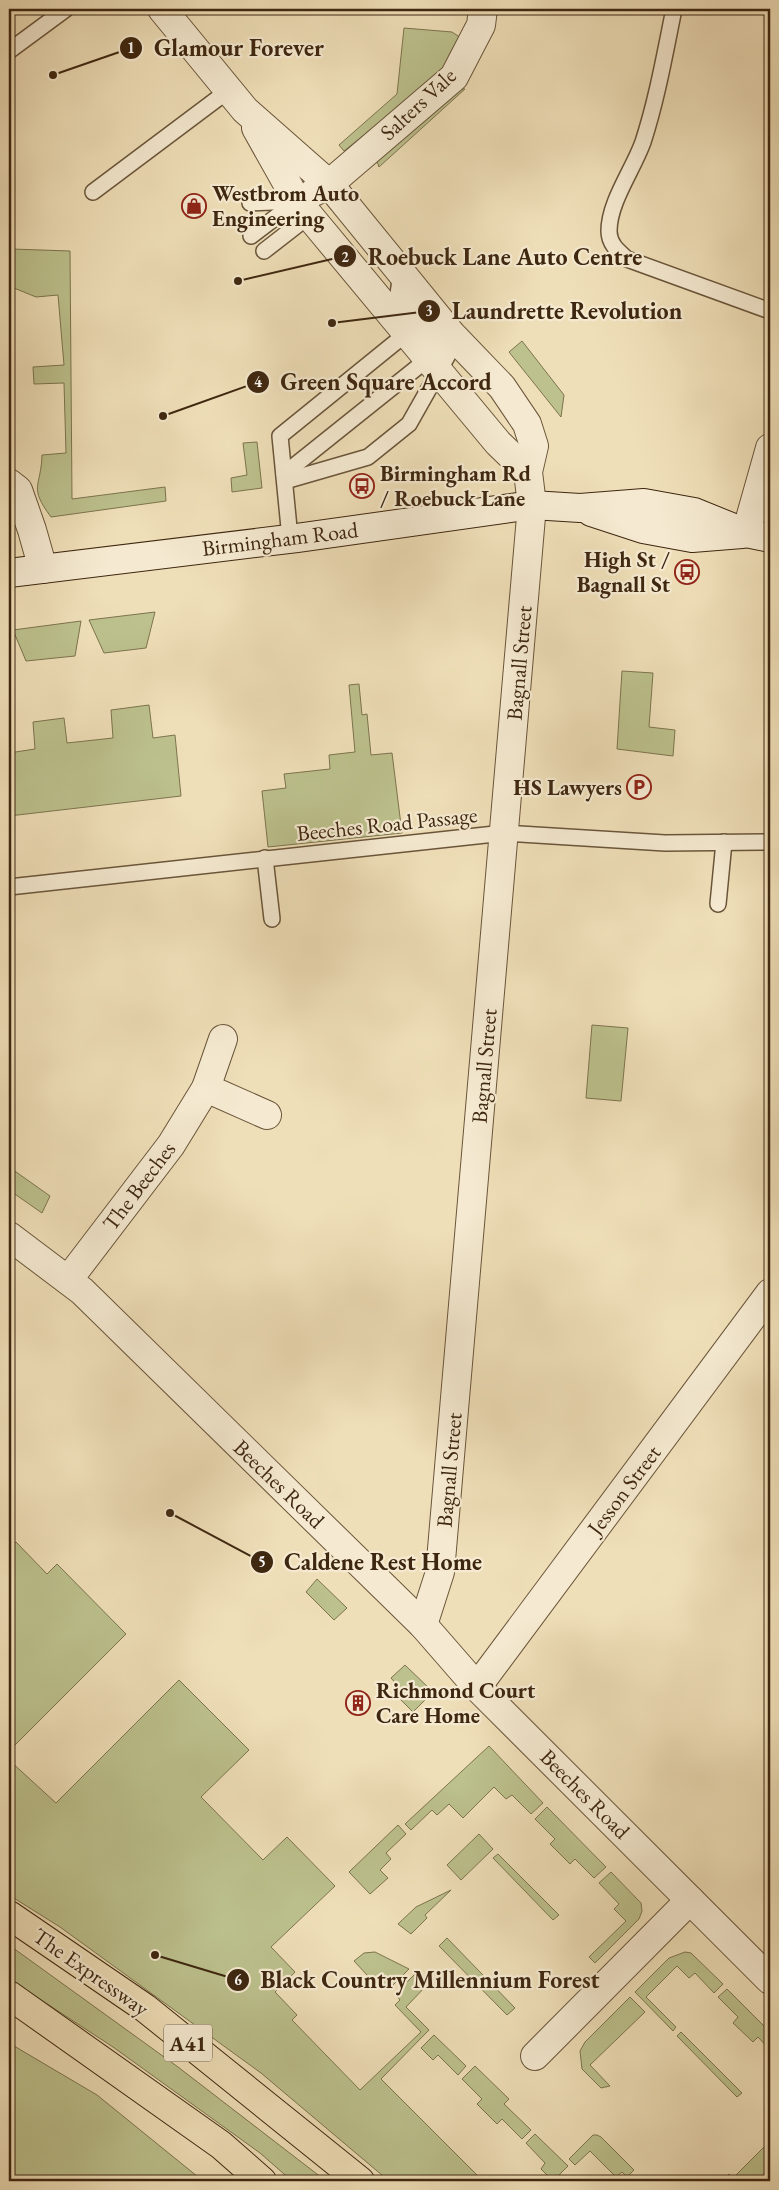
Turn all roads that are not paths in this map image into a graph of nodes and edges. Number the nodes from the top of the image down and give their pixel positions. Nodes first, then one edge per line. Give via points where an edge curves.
1 (66, 9) edge
2 (162, 9) edge
3 (483, 9) edge
4 (674, 9) edge
5 (9, 51) edge
6 (237, 100) junction
7 (329, 184) junction
8 (93, 192) dead end
9 (250, 203) dead end
10 (303, 208) junction
11 (251, 236) dead end
12 (264, 251) dead end
13 (340, 251) junction
14 (401, 273) junction
15 (770, 311) edge
16 (408, 332) junction
17 (434, 364) junction
18 (770, 448) edge
19 (528, 472) junction
20 (284, 477) junction
21 (9, 483) edge
22 (532, 505) junction
23 (758, 536) edge
24 (290, 538) junction
25 (43, 569) junction
26 (9, 573) edge
27 (504, 833) junction
28 (724, 842) junction
29 (770, 842) edge
30 (265, 858) junction
31 (9, 887) edge
32 (718, 904) dead end
33 (272, 919) dead end
34 (222, 1039) dead end
35 (206, 1088) junction
36 (267, 1115) dead end
37 (9, 1236) edge
38 (68, 1280) junction
39 (770, 1293) edge
40 (423, 1625) junction
41 (477, 1687) junction
42 (690, 1900) junction
43 (9, 1915) edge
44 (770, 1980) edge
45 (9, 1995) edge
46 (536, 2056) dead end
47 (262, 2181) edge
48 (360, 2181) edge

1 - 5 lane
2 - 6 street
3 - 7 street, Salters Vale via 481,24 454,77
4 - 15 lane via 642,143 612,212 608,232 613,246 626,259
6 - 7 street, Bagnall Street
6 - 8 lane
6 - 10 street
7 - 10 street, Salters Vale
7 - 13 street via 322,201 346,231
7 - 14 street, Bagnall Street
9 - 10 lane
10 - 11 lane
10 - 12 lane
10 - 13 street
13 - 16 street
14 - 17 lane via 398,294 449,353
14 - 19 street, Bagnall Street via 452,335 502,387 527,424 534,446
16 - 17 street
16 - 20 lane via 280,436
17 - 19 street via 498,443
17 - 20 lane
17 - 20 lane via 408,424 368,457
18 - 23 street
19 - 22 street, Bagnall Street
20 - 24 lane
21 - 25 street via 18,490
22 - 23 street, Birmingham Road via 580,508 644,503 694,512
22 - 24 street, Birmingham Road
22 - 27 street, Bagnall Street
24 - 25 street, Birmingham Road
25 - 26 street, Birmingham Road
27 - 28 lane, Beeches Road Passage via 665,843
27 - 30 lane, Beeches Road Passage
27 - 40 street, Bagnall Street via 440,1572
28 - 29 lane, Beeches Road Passage
28 - 32 lane
30 - 31 lane, Beeches Road Passage
30 - 33 lane
34 - 35 street, The Beeches
35 - 36 street
35 - 38 street, The Beeches via 171,1145
37 - 38 street, Beeches Road
38 - 40 street, Beeches Road
39 - 41 street, Jesson Street
40 - 41 street, Beeches Road
41 - 42 street, Beeches Road
42 - 44 street, Beeches Road
42 - 46 street
43 - 48 highway, The Expressway / A41 via 145,2008
45 - 47 highway via 221,2145

